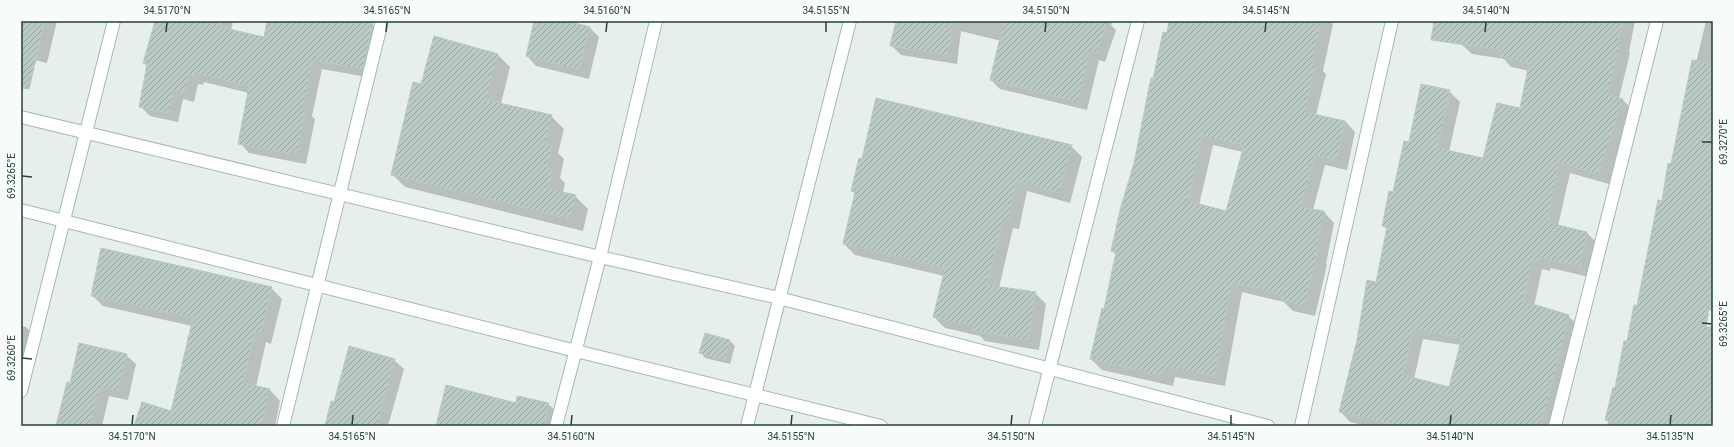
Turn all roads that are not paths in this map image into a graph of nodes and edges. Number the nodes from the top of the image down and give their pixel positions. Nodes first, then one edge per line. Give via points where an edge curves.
1 (114, 21) edge
2 (382, 21) edge
3 (656, 21) edge
4 (850, 21) edge
5 (1138, 21) edge
6 (1392, 21) edge
7 (1657, 21) edge
8 (21, 117) edge
9 (86, 133) junction
10 (340, 193) junction
11 (21, 210) edge
12 (64, 220) junction
13 (600, 257) junction
14 (317, 284) junction
15 (779, 298) junction
16 (576, 351) junction
17 (1051, 369) junction
18 (21, 391) edge
19 (755, 394) junction
20 (283, 426) edge
21 (556, 426) edge
22 (747, 426) edge
23 (880, 426) edge
24 (1035, 426) edge
25 (1268, 426) edge
26 (1301, 426) edge
27 (1555, 426) edge

1 - 9 street
2 - 10 street
3 - 13 street
4 - 15 street
5 - 17 street
6 - 26 street
7 - 27 street
8 - 9 street
9 - 10 street
9 - 12 street
10 - 13 street
10 - 14 street
11 - 12 street
12 - 14 street
12 - 18 street
13 - 15 street
13 - 16 street
14 - 16 street
14 - 20 street
15 - 17 street
15 - 19 street
16 - 19 street
16 - 21 street
17 - 24 street
17 - 25 street
19 - 22 street
19 - 23 street

